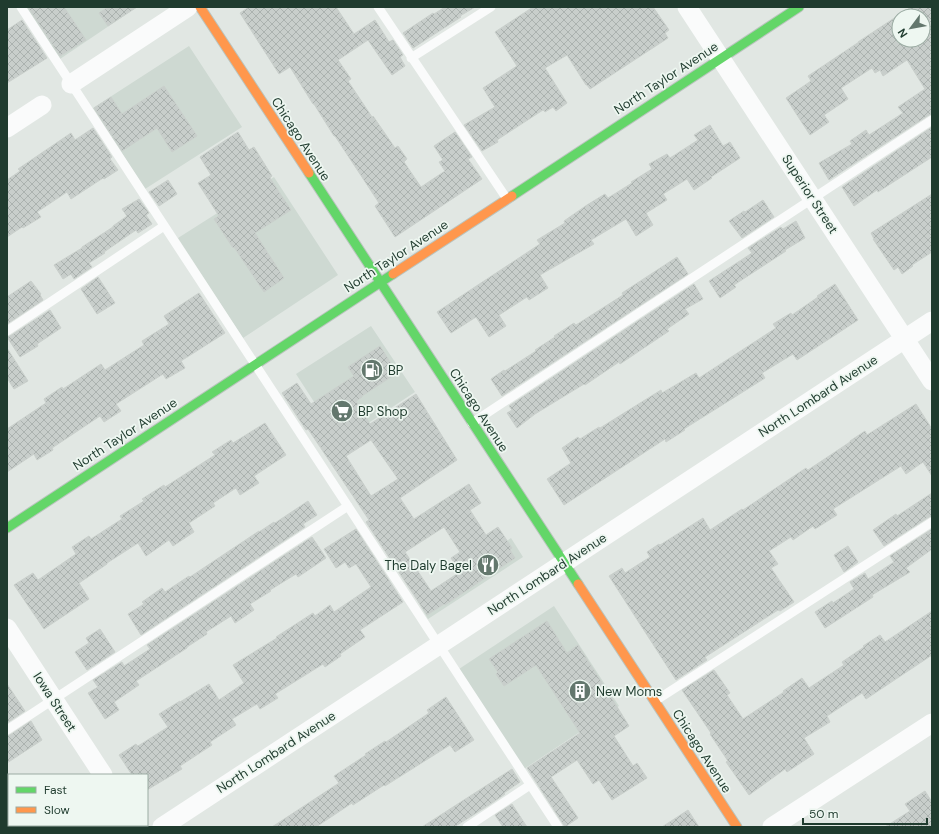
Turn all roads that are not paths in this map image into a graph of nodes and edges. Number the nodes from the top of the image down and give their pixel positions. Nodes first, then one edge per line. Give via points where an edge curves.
1 (21, 7) edge
2 (188, 7) edge
3 (200, 7) edge
4 (378, 7) edge
5 (491, 7) edge
6 (687, 7) edge
7 (799, 7) edge
8 (411, 58) junction
9 (721, 58) junction
10 (71, 84) junction
11 (42, 105) dead end
12 (932, 120) edge
13 (7, 128) edge
14 (813, 198) junction
15 (507, 199) junction
16 (164, 226) junction
17 (380, 282) junction
18 (932, 321) edge
19 (7, 331) edge
20 (905, 339) junction
21 (255, 364) junction
22 (932, 381) edge
23 (472, 423) junction
24 (348, 506) junction
25 (932, 522) edge
26 (7, 528) edge
27 (564, 563) junction
28 (7, 628) edge
29 (439, 645) junction
30 (54, 700) junction
31 (654, 701) junction
32 (932, 723) edge
33 (7, 730) edge
34 (102, 774) edge
35 (530, 785) junction
36 (162, 827) edge
37 (467, 827) edge
38 (558, 827) edge
39 (736, 827) edge
40 (772, 827) edge

1 - 10 lane
2 - 10 street
3 - 17 main road, Chicago Avenue
4 - 8 lane
5 - 8 lane
6 - 9 street, Superior Street
7 - 9 main road, North Taylor Avenue
8 - 15 lane
9 - 14 street, Superior Street
9 - 15 main road, North Taylor Avenue
10 - 16 lane
11 - 13 street
12 - 14 lane
14 - 20 street, Superior Street
14 - 23 lane
15 - 17 main road, North Taylor Avenue
16 - 19 lane
16 - 21 lane
17 - 21 main road, North Taylor Avenue
17 - 23 main road, Chicago Avenue
18 - 20 street, North Lombard Avenue
20 - 22 street, Superior Street
20 - 27 street, North Lombard Avenue
21 - 24 lane
21 - 26 main road, North Taylor Avenue
23 - 27 main road, Chicago Avenue
24 - 29 lane
24 - 30 lane
25 - 31 lane
27 - 29 street, North Lombard Avenue
27 - 31 main road, Chicago Avenue
28 - 30 street, Iowa Street
29 - 35 lane
29 - 36 street, North Lombard Avenue
30 - 33 lane
30 - 34 street, Iowa Street
31 - 39 main road, Chicago Avenue
32 - 40 street
35 - 37 lane
35 - 38 lane

